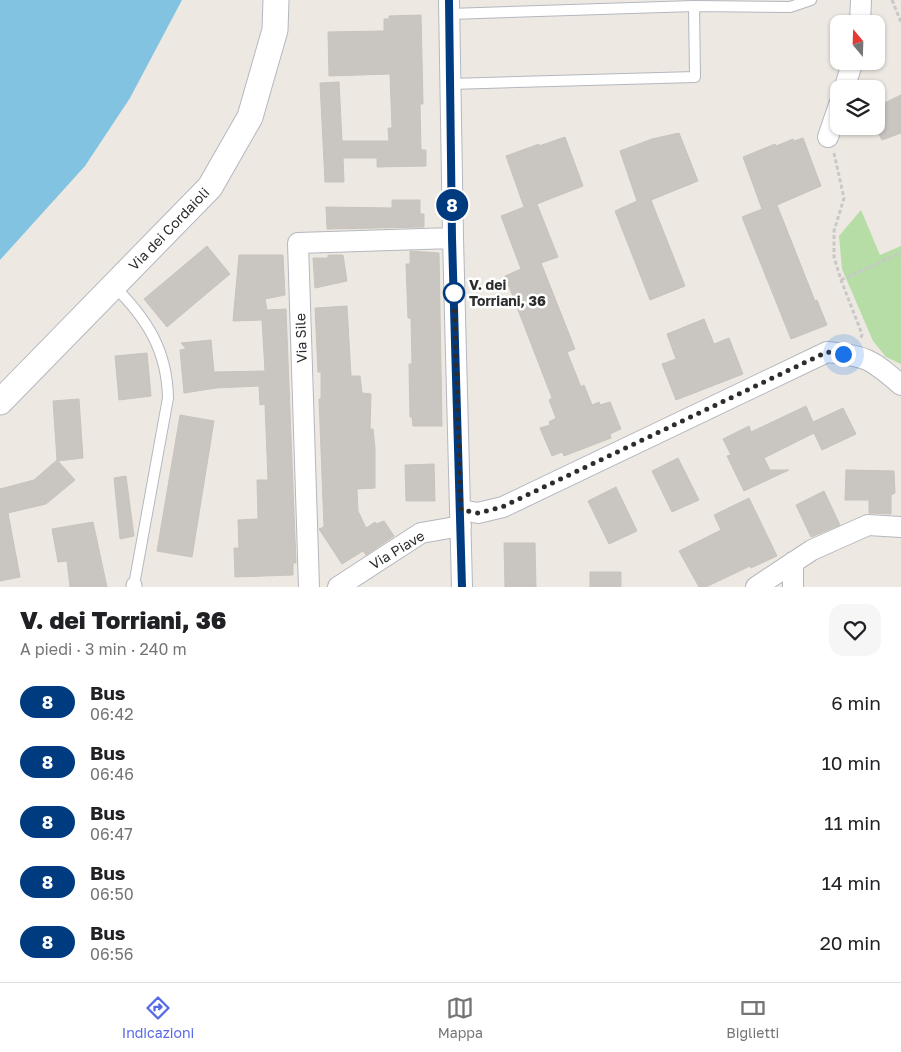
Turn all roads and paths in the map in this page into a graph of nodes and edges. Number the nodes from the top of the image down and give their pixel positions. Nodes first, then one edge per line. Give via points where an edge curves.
1 (276, 0) edge
2 (811, 0) edge
3 (861, 0) edge
4 (892, 0) edge
5 (694, 6) junction
6 (449, 7) edge
7 (860, 15) edge
8 (901, 22) edge
9 (450, 84) junction
10 (830, 132) edge
11 (828, 138) joint
12 (452, 238) junction
13 (901, 253) edge
14 (841, 280) junction
15 (114, 286) junction
16 (860, 356) junction
17 (901, 385) edge
18 (0, 402) edge
19 (461, 518) junction
20 (901, 527) edge
21 (793, 562) junction
22 (134, 586) edge
23 (309, 587) edge
24 (338, 587) edge
25 (462, 587) edge
26 (756, 587) edge
27 (793, 587) edge

1 - 15 street, Via dei Cordaioli via 275,30 250,117 210,187
2 - 5 lane via 790,7
3 - 7 street
4 - 8 path
5 - 6 lane
5 - 9 lane via 695,77
6 - 9 street
9 - 12 street
10 - 11 street
11 - 14 path via 839,168 844,198 834,231 834,257
12 - 19 street
12 - 23 street, Via Sile via 298,243
13 - 14 path
14 - 16 path via 862,334
15 - 18 street, Via dei Cordaioli
15 - 22 lane via 129,301 159,344 168,381 168,398
16 - 17 street via 878,365
16 - 19 street, Via Piave via 827,352 502,507
19 - 24 street, Via Piave via 421,533
19 - 25 street
20 - 21 street via 868,525
21 - 26 street
21 - 27 street

